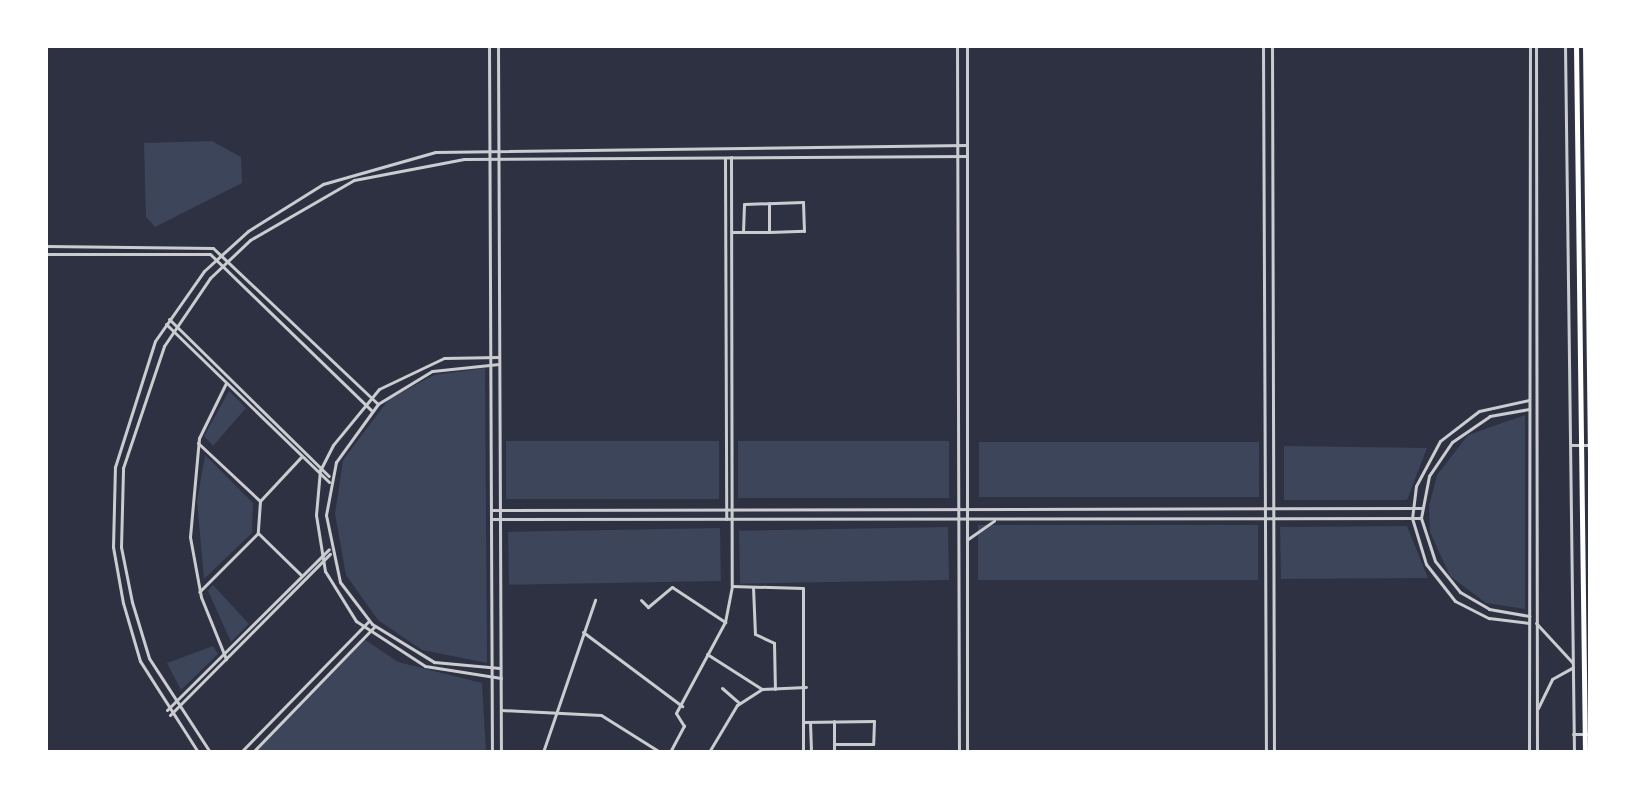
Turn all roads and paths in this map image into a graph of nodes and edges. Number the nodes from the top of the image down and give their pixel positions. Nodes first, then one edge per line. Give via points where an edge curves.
1 (489, 46) edge
2 (498, 46) edge
3 (957, 46) edge
4 (967, 46) edge
5 (1263, 46) edge
6 (1272, 46) edge
7 (1530, 46) edge
8 (1536, 46) edge
9 (1565, 46) edge
10 (1576, 46) edge
11 (1585, 46) edge
12 (958, 145) junction
13 (967, 145) junction
14 (490, 146) junction
15 (499, 146) junction
16 (958, 156) junction
17 (967, 156) junction
18 (725, 157) junction
19 (731, 157) junction
20 (490, 158) junction
21 (499, 158) junction
22 (769, 203) junction
23 (726, 232) junction
24 (732, 232) junction
25 (743, 232) junction
26 (769, 232) junction
27 (46, 246) edge
28 (46, 254) edge
29 (221, 256) junction
30 (214, 258) junction
31 (227, 262) junction
32 (222, 267) junction
33 (1529, 275) junction
34 (1536, 275) junction
35 (169, 319) junction
36 (726, 320) junction
37 (732, 320) junction
38 (166, 324) junction
39 (176, 325) junction
40 (172, 331) junction
41 (490, 357) junction
42 (499, 357) junction
43 (499, 364) junction
44 (490, 365) junction
45 (226, 383) junction
46 (726, 389) junction
47 (732, 389) junction
48 (243, 391) junction
49 (239, 395) junction
50 (371, 397) junction
51 (1529, 400) junction
52 (364, 403) junction
53 (378, 404) junction
54 (1529, 409) junction
55 (371, 410) junction
56 (726, 432) junction
57 (732, 432) junction
58 (1590, 434) edge
59 (1571, 435) junction
60 (198, 443) junction
61 (1571, 445) junction
62 (1590, 447) edge
63 (1590, 455) edge
64 (301, 456) junction
65 (321, 468) junction
66 (320, 474) junction
67 (329, 480) junction
68 (260, 501) junction
69 (1413, 508) junction
70 (1421, 508) junction
71 (500, 509) junction
72 (726, 509) junction
73 (733, 509) junction
74 (959, 509) junction
75 (966, 509) junction
76 (1265, 509) junction
77 (1274, 509) junction
78 (491, 510) junction
79 (316, 515) junction
80 (326, 515) junction
81 (1529, 517) junction
82 (1536, 517) junction
83 (1412, 518) junction
84 (1421, 518) junction
85 (491, 519) junction
86 (500, 519) junction
87 (726, 519) junction
88 (733, 519) junction
89 (959, 519) junction
90 (966, 519) junction
91 (997, 519) junction
92 (1265, 519) junction
93 (1274, 519) junction
94 (258, 533) junction
95 (966, 540) junction
96 (329, 551) junction
97 (322, 559) junction
98 (302, 575) junction
99 (732, 586) junction
100 (753, 586) junction
101 (199, 592) junction
102 (595, 600) dead end
103 (641, 600) dead end
104 (1529, 616) junction
105 (369, 621) junction
106 (725, 622) junction
107 (1529, 623) junction
108 (1536, 623) junction
109 (375, 626) junction
110 (364, 627) junction
111 (370, 632) junction
112 (583, 632) junction
113 (707, 654) junction
114 (225, 656) junction
115 (1572, 662) junction
116 (492, 668) junction
117 (501, 668) junction
118 (1572, 668) junction
119 (491, 678) junction
120 (501, 678) junction
121 (806, 687) junction
122 (722, 688) dead end
123 (762, 689) junction
124 (775, 689) junction
125 (739, 703) junction
126 (176, 705) junction
127 (682, 706) junction
128 (167, 710) junction
129 (501, 710) junction
130 (557, 710) junction
131 (1537, 713) junction
132 (170, 715) junction
133 (834, 721) junction
134 (803, 722) junction
135 (810, 722) junction
136 (1573, 734) junction
137 (1590, 734) edge
138 (834, 744) junction
139 (198, 752) edge
140 (210, 752) edge
141 (241, 752) edge
142 (253, 752) edge
143 (492, 752) edge
144 (501, 752) edge
145 (543, 752) edge
146 (660, 752) edge
147 (670, 752) edge
148 (709, 752) edge
149 (731, 752) edge
150 (787, 752) edge
151 (803, 752) edge
152 (811, 752) edge
153 (834, 752) edge
154 (959, 752) edge
155 (967, 752) edge
156 (1266, 752) edge
157 (1274, 752) edge
158 (1529, 752) edge
159 (1537, 752) edge
160 (1574, 752) edge
161 (1585, 752) edge

1 - 14 street
2 - 15 street
3 - 12 street
4 - 13 street
5 - 76 street
6 - 77 street
7 - 33 street
8 - 34 street
9 - 59 street
10 - 161 highway
11 - 58 highway
12 - 13 street
12 - 15 street
12 - 16 street
13 - 17 street
14 - 15 street
14 - 20 street
14 - 29 street via 395,159 343,175 292,200
15 - 21 street
16 - 17 street
16 - 19 street
16 - 74 street
17 - 75 street
18 - 19 street
18 - 21 street
18 - 23 street
19 - 24 street
20 - 21 street
20 - 31 street via 354,180 295,209
20 - 41 street
21 - 42 street
22 - 25 street via 744,204
22 - 26 street
22 - 26 street via 803,202 804,231
23 - 24 street
23 - 36 street
24 - 25 street
24 - 37 street
25 - 26 street
27 - 29 street via 216,251
28 - 30 street
29 - 30 street
29 - 31 street
30 - 32 street
30 - 35 street
31 - 32 street
31 - 50 street
32 - 39 street
32 - 52 street
33 - 34 street
33 - 51 street
34 - 82 street
35 - 38 street
35 - 39 street
36 - 37 street
36 - 46 street
37 - 47 street
38 - 40 street
38 - 128 street via 123,424 112,509 123,603 140,661
39 - 40 street
39 - 48 street
40 - 45 street
40 - 126 street via 131,427 120,509 132,602 149,658
41 - 42 street
41 - 44 street
41 - 50 street via 424,364
42 - 43 street
43 - 44 street
43 - 71 street
44 - 53 street via 432,371
44 - 78 street
45 - 49 street
45 - 60 street
46 - 47 street
46 - 56 street
47 - 57 street
48 - 49 street
48 - 65 street
49 - 64 street
50 - 52 street
50 - 53 street
51 - 54 street
51 - 69 street via 1501,403 1458,423 1425,462
52 - 55 street
52 - 65 street
53 - 55 street
54 - 70 street via 1490,416 1452,442 1429,476
54 - 81 street
55 - 67 street
56 - 57 street
56 - 72 street
57 - 73 street
58 - 59 street
58 - 62 highway
59 - 61 street
60 - 68 street
60 - 101 street via 190,537
61 - 62 street
61 - 115 street
62 - 63 highway
64 - 66 street
64 - 68 street
65 - 66 street
65 - 67 street
66 - 67 street
66 - 79 street
67 - 80 street
68 - 94 street
69 - 70 street
69 - 77 street
69 - 83 street
70 - 84 street
71 - 72 street
71 - 78 street
71 - 86 street
72 - 73 street
72 - 87 street
73 - 74 street
73 - 88 street
74 - 75 street
74 - 89 street
75 - 76 street
75 - 90 street
76 - 77 street
76 - 92 street
77 - 93 street
78 - 85 street
79 - 80 street
79 - 97 street
80 - 96 street
81 - 82 street
81 - 104 street
82 - 108 street
83 - 84 street
83 - 93 street
83 - 107 street via 1426,564 1455,601 1489,618
84 - 104 street via 1435,561 1460,592 1489,609
85 - 86 street
85 - 116 street
86 - 87 street
86 - 117 street
87 - 88 street
88 - 89 street
88 - 99 street
89 - 90 street
89 - 154 street
90 - 91 street
90 - 95 street
91 - 92 street
91 - 95 street
92 - 93 street
92 - 156 street
93 - 157 street
94 - 98 street
94 - 101 street
95 - 155 street
96 - 97 street
96 - 105 street via 348,597
97 - 98 street
97 - 110 street via 337,596
97 - 114 street
98 - 114 street
99 - 100 street
99 - 106 street
100 - 121 street via 803,588
100 - 124 street via 753,630 773,639
101 - 114 street
102 - 112 street
103 - 106 street via 648,607 672,587
104 - 107 street
105 - 109 street
105 - 110 street
106 - 113 street
107 - 158 street
108 - 115 street
108 - 131 street
109 - 111 street
109 - 116 street via 434,662
110 - 111 street
110 - 141 street
111 - 119 street via 434,669
111 - 142 street
112 - 127 street
112 - 130 street
113 - 123 street
113 - 127 street
114 - 126 street
115 - 118 street
116 - 117 street
116 - 119 street
117 - 120 street
118 - 131 street via 1552,679
118 - 136 street
119 - 120 street
119 - 143 street
120 - 129 street
121 - 124 street
121 - 134 street
122 - 125 street
123 - 124 street
123 - 125 street
125 - 148 street
126 - 128 street
126 - 132 street
126 - 140 street
127 - 147 street via 676,715 684,726
128 - 132 street
129 - 130 street
129 - 144 street
130 - 145 street
130 - 146 street via 601,715
131 - 159 street
132 - 139 street
133 - 135 street
133 - 138 street
133 - 138 street via 875,723 873,744
134 - 135 street
134 - 151 street
135 - 152 street
136 - 137 street
136 - 160 street
138 - 153 street
149 - 150 street

